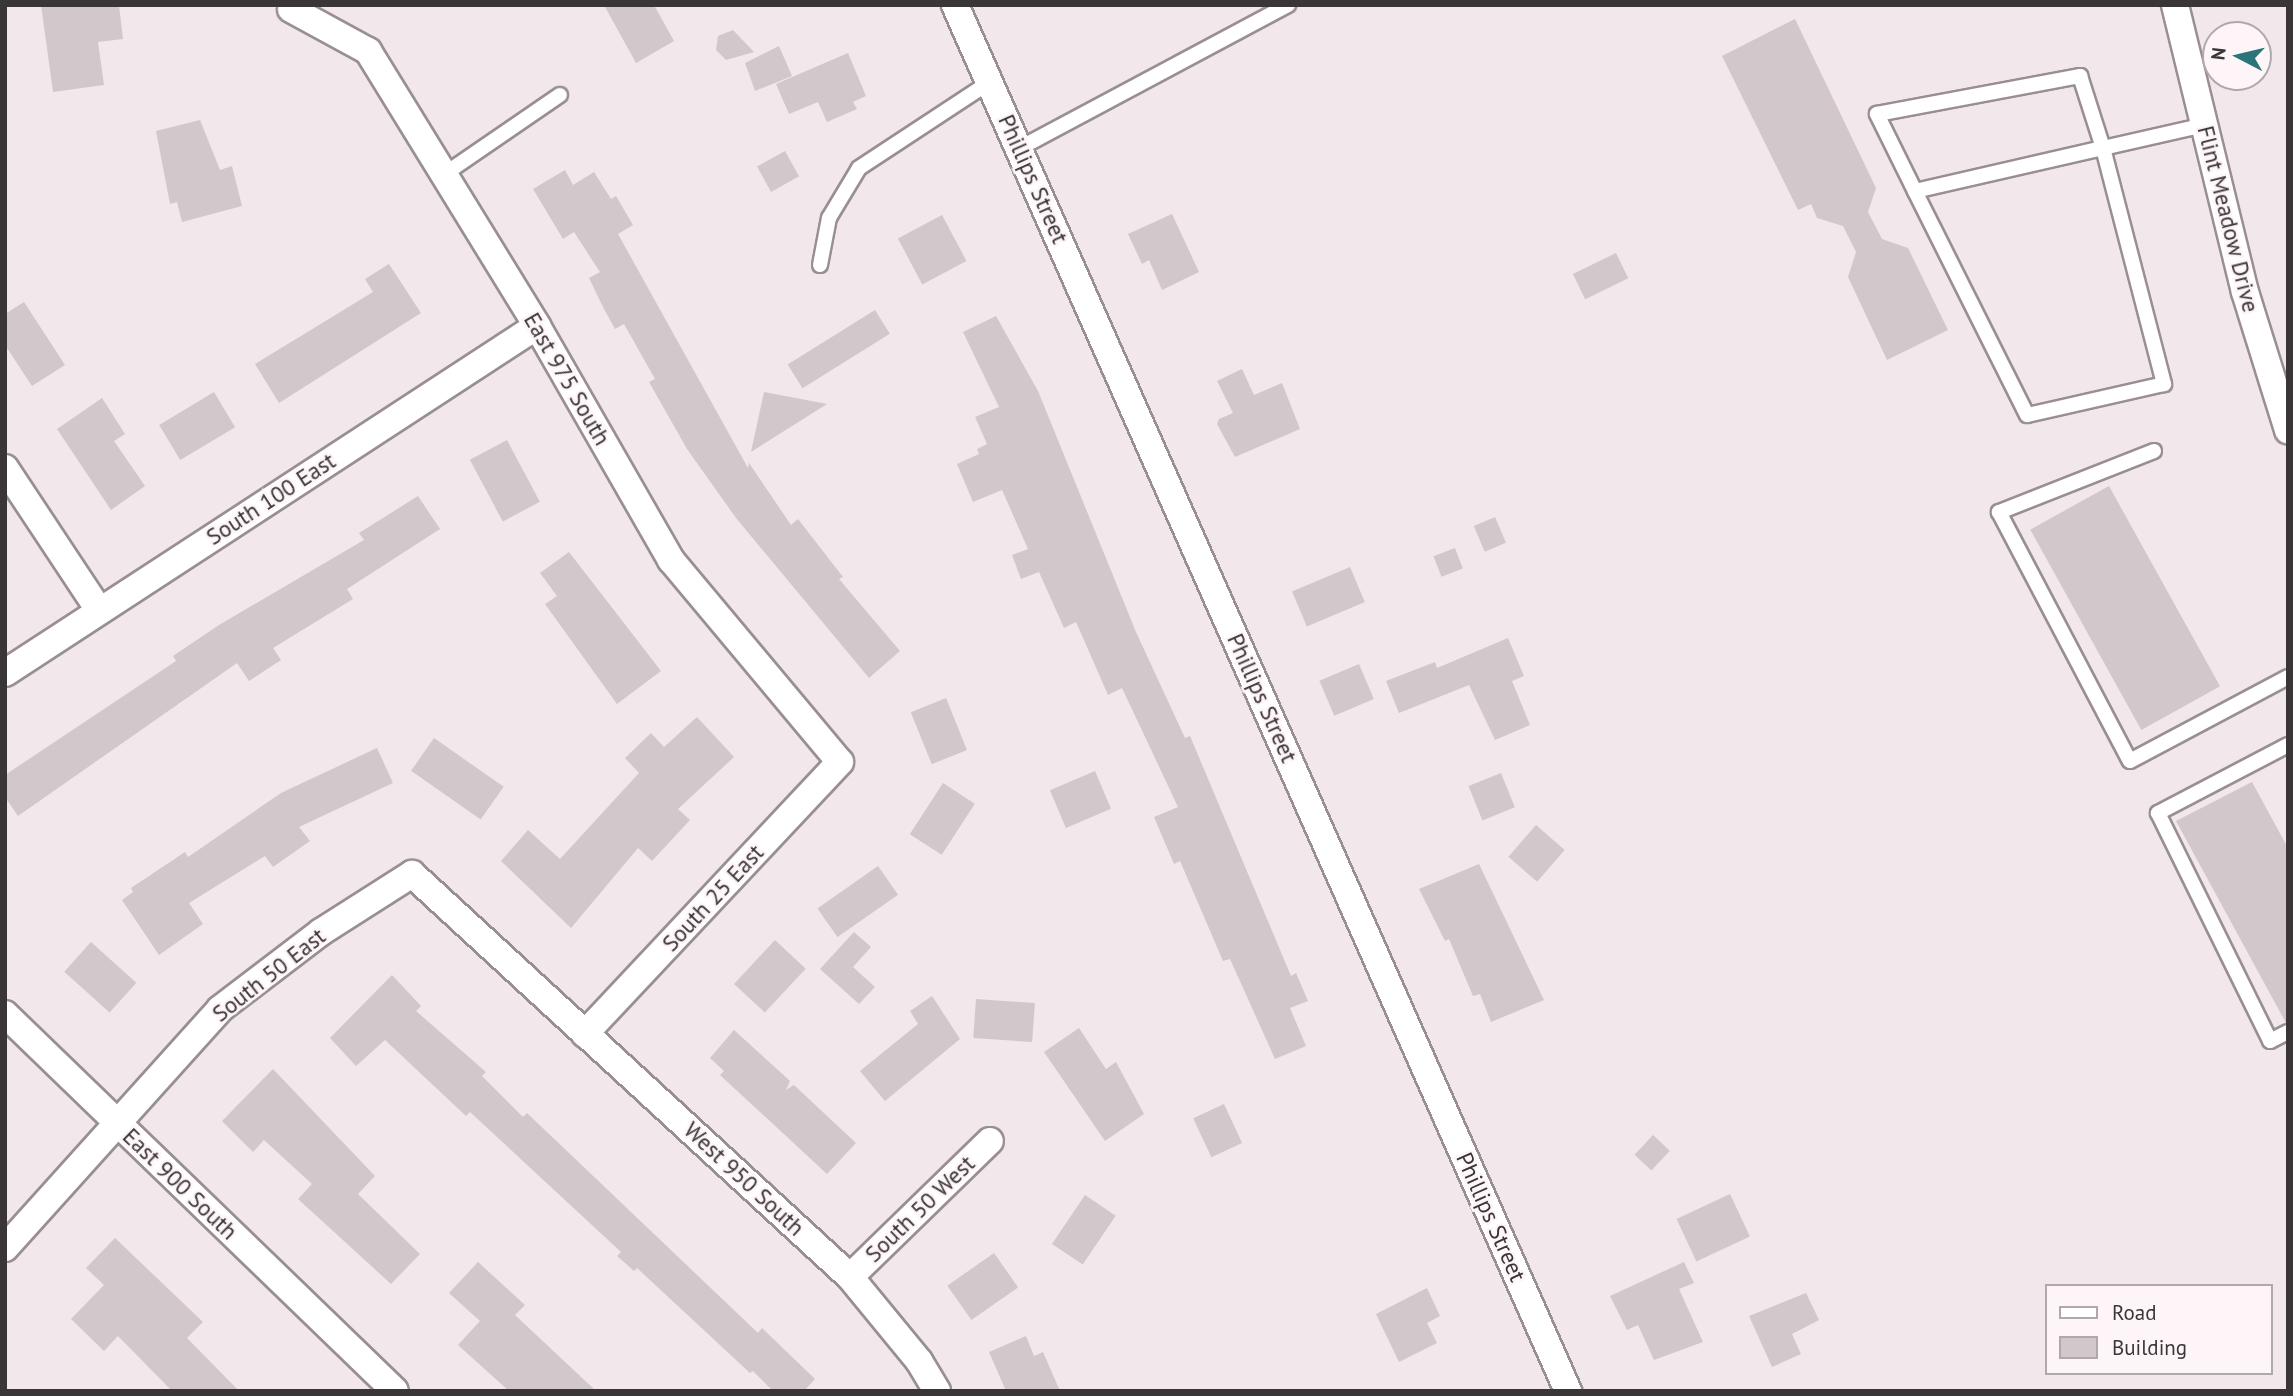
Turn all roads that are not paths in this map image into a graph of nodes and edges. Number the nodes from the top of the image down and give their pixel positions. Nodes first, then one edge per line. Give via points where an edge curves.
1 (955, 5) edge
2 (1289, 5) edge
3 (2175, 5) edge
4 (290, 9) dead end
5 (990, 82) junction
6 (560, 95) dead end
7 (2204, 125) junction
8 (1020, 148) junction
9 (2103, 148) junction
10 (446, 173) junction
11 (1915, 191) junction
12 (820, 265) dead end
13 (537, 326) junction
14 (2288, 430) edge
15 (2154, 451) dead end
16 (5, 468) edge
17 (99, 610) junction
18 (5, 673) edge
19 (2288, 677) edge
20 (2288, 745) edge
21 (840, 762) joint
22 (532, 985) joint
23 (5, 1014) edge
24 (2288, 1032) edge
25 (585, 1034) junction
26 (119, 1126) junction
27 (990, 1141) dead end
28 (5, 1248) edge
29 (850, 1277) junction
30 (396, 1391) edge
31 (937, 1391) edge
32 (1568, 1391) edge

1 - 5 street, Phillips Street
2 - 8 lane
3 - 7 street, Flint Meadow Drive
4 - 10 street, East 975 South via 368,51
5 - 8 street, Phillips Street
5 - 12 lane via 859,168 829,218
6 - 10 lane
7 - 9 lane
7 - 14 street, Flint Meadow Drive via 2245,292
8 - 32 street, Phillips Street
9 - 11 lane
9 - 11 lane via 2080,76 1877,114
9 - 11 lane via 2164,384 2152,387 2027,415
10 - 13 street, East 975 South
13 - 17 street, South 100 East
13 - 21 street, East 975 South via 671,560
15 - 19 lane via 1999,512 2130,761
16 - 17 street
17 - 18 street, South 100 East
20 - 24 lane via 2158,813 2270,1041
21 - 25 street, South 25 East
22 - 25 street, West 950 South
22 - 26 street, South 50 East via 412,874 321,932 220,1009
23 - 26 street, East 900 South
25 - 29 street, West 950 South
26 - 28 street, South 50 East
26 - 30 street, East 900 South
27 - 29 street, South 50 West
29 - 31 street, West 950 South via 919,1361

